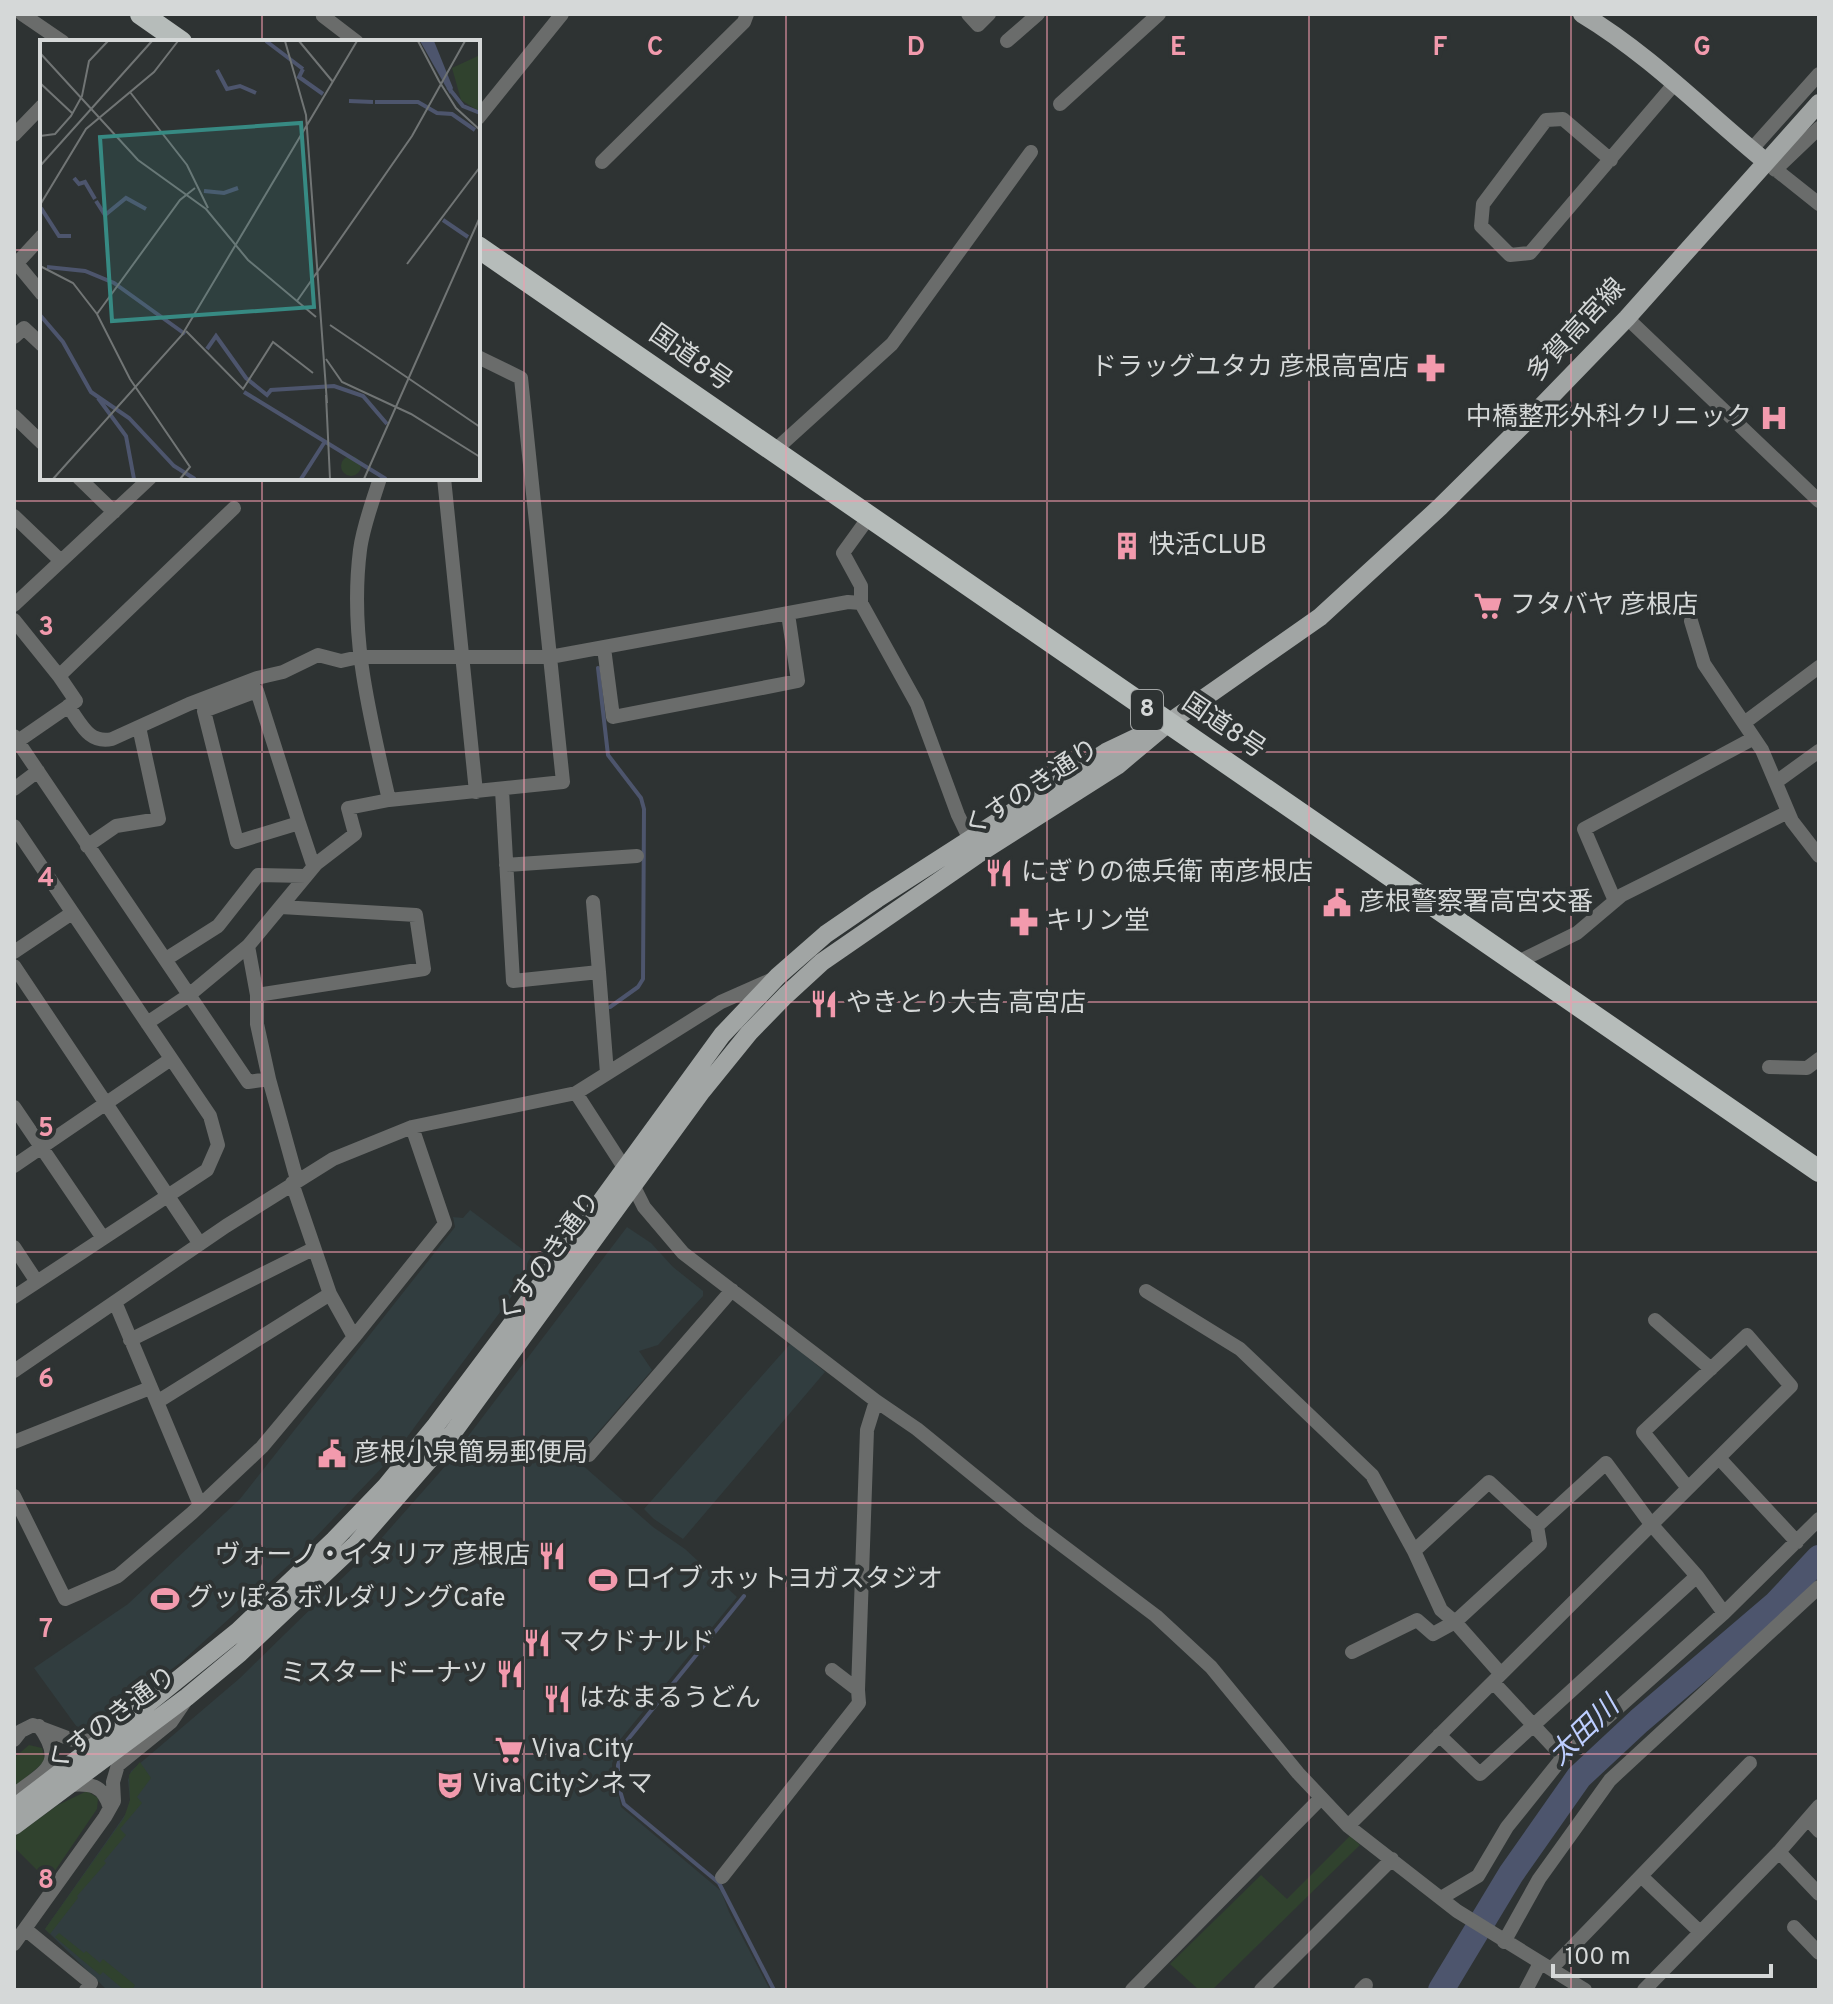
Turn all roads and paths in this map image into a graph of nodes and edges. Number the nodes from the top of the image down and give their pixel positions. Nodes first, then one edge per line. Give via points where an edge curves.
1 (22, 14) edge
2 (141, 14) edge
3 (324, 14) edge
4 (747, 14) edge
5 (968, 14) edge
6 (989, 14) edge
7 (1038, 14) edge
8 (1159, 14) edge
9 (1582, 14) edge
10 (559, 15) edge
11 (60, 40) edge
12 (178, 40) edge
13 (354, 40) edge
14 (1007, 41) dead end
15 (1819, 74) edge
16 (1676, 82) junction
17 (1819, 103) edge
18 (1060, 104) dead end
19 (40, 108) edge
20 (480, 115) edge
21 (18, 125) edge
22 (1819, 128) edge
23 (1031, 152) dead end
24 (1611, 160) junction
25 (1764, 161) junction
26 (602, 162) dead end
27 (1819, 204) edge
28 (40, 238) edge
29 (480, 248) edge
30 (16, 262) edge
31 (40, 292) edge
32 (1627, 318) junction
33 (14, 337) edge
34 (40, 343) edge
35 (480, 358) edge
36 (14, 416) edge
37 (40, 441) edge
38 (774, 451) junction
39 (81, 480) edge
40 (148, 480) edge
41 (379, 480) edge
42 (444, 480) edge
43 (1819, 501) edge
44 (234, 508) dead end
45 (114, 512) junction
46 (14, 516) edge
47 (869, 517) junction
48 (61, 561) junction
49 (861, 603) junction
50 (14, 605) edge
51 (788, 614) junction
52 (14, 620) edge
53 (1691, 621) dead end
54 (604, 648) junction
55 (359, 657) junction
56 (463, 657) junction
57 (550, 657) junction
58 (1819, 667) edge
59 (59, 676) junction
60 (68, 706) junction
61 (1744, 723) junction
62 (1167, 724) junction
63 (139, 727) junction
64 (1754, 738) junction
65 (16, 739) edge
66 (1819, 751) edge
67 (38, 771) junction
68 (1776, 782) junction
69 (14, 789) edge
70 (502, 790) junction
71 (476, 792) junction
72 (389, 800) junction
73 (1788, 812) junction
74 (299, 823) junction
75 (14, 826) edge
76 (87, 846) junction
77 (973, 847) junction
78 (637, 856) dead end
79 (1819, 856) edge
80 (506, 865) junction
81 (311, 870) junction
82 (1615, 901) junction
83 (593, 902) dead end
84 (281, 907) junction
85 (72, 913) junction
86 (248, 946) junction
87 (14, 952) edge
88 (166, 959) junction
89 (1516, 963) junction
90 (14, 966) edge
91 (599, 972) junction
92 (778, 976) junction
93 (189, 995) junction
94 (257, 995) junction
95 (147, 1023) junction
96 (171, 1059) junction
97 (1819, 1059) edge
98 (1769, 1067) dead end
99 (607, 1073) junction
100 (269, 1079) junction
101 (576, 1093) junction
102 (108, 1104) junction
103 (14, 1107) edge
104 (412, 1127) junction
105 (41, 1147) junction
106 (14, 1166) edge
107 (625, 1169) junction
108 (1819, 1171) edge
109 (295, 1182) junction
110 (633, 1188) junction
111 (168, 1195) junction
112 (103, 1238) junction
113 (200, 1244) junction
114 (14, 1247) edge
115 (313, 1249) junction
116 (37, 1282) junction
117 (732, 1290) junction
118 (1146, 1291) dead end
119 (330, 1294) junction
120 (14, 1297) edge
121 (115, 1302) junction
122 (1655, 1320) dead end
123 (354, 1337) junction
124 (130, 1340) junction
125 (1711, 1369) junction
126 (14, 1371) edge
127 (150, 1388) junction
128 (876, 1401) junction
129 (157, 1402) junction
130 (14, 1442) edge
131 (589, 1455) dead end
132 (1719, 1458) junction
133 (1688, 1488) junction
134 (14, 1496) edge
135 (200, 1505) junction
136 (1819, 1519) edge
137 (1651, 1524) junction
138 (1537, 1526) junction
139 (1797, 1542) junction
140 (1414, 1551) junction
141 (1697, 1576) junction
142 (1819, 1587) edge
143 (1724, 1613) junction
144 (1455, 1622) junction
145 (1352, 1652) dead end
146 (832, 1670) dead end
147 (1497, 1678) junction
148 (858, 1690) junction
149 (187, 1697) junction
150 (39, 1726) junction
151 (1534, 1726) junction
152 (1439, 1735) junction
153 (14, 1740) edge
154 (101, 1741) junction
155 (1563, 1757) junction
156 (1750, 1763) dead end
157 (68, 1785) junction
158 (14, 1795) edge
159 (1320, 1799) junction
160 (1819, 1806) edge
161 (14, 1808) edge
162 (110, 1808) junction
163 (1808, 1819) junction
164 (14, 1826) edge
165 (1348, 1826) junction
166 (1819, 1831) edge
167 (1779, 1852) junction
168 (1392, 1859) junction
169 (1641, 1876) junction
170 (722, 1877) dead end
171 (1819, 1894) edge
172 (1441, 1898) junction
173 (1794, 1927) dead end
174 (25, 1929) junction
175 (1700, 1932) junction
176 (1501, 1940) junction
177 (14, 1944) edge
178 (1819, 1953) edge
179 (1546, 1966) junction
180 (86, 1990) edge
181 (1132, 1990) edge
182 (1261, 1990) edge
183 (1526, 1990) edge
184 (1585, 1990) edge
185 (1644, 1990) edge

1 - 11 street
2 - 12 highway
3 - 13 street
4 - 26 street
5 - 6 street via 978,25
7 - 14 street
8 - 18 street
9 - 16 main road
10 - 20 street
15 - 25 street
16 - 24 street
16 - 25 main road
17 - 25 main road, 多賀高宮線
19 - 21 street
22 - 25 street
23 - 38 street via 892,344
24 - 24 street via 1530,253 1510,255 1481,226 1483,204 1546,120 1563,119
25 - 27 street
25 - 32 main road, 多賀高宮線
28 - 30 street
29 - 38 highway, 国道8号 / 8
30 - 31 street
32 - 43 street
32 - 62 main road, 多賀高宮線 via 1440,507 1320,617
33 - 34 street via 24,328
35 - 57 street via 521,378
36 - 37 street
38 - 47 highway, 国道8号 / 8
39 - 45 street
40 - 45 street
41 - 55 street via 360,547
42 - 56 street
44 - 59 street
45 - 48 street
46 - 48 street
47 - 49 street via 843,553 861,586
47 - 62 highway, 国道8号 / 8
48 - 50 street
49 - 51 street
49 - 77 street via 917,704
51 - 54 street
51 - 54 street via 798,681 613,717
52 - 59 street
53 - 61 street via 1704,664
54 - 57 street
55 - 56 street
55 - 63 street via 341,661 318,655
55 - 72 street
56 - 57 street
56 - 71 street
57 - 70 street via 563,782
58 - 61 street
59 - 60 street via 76,701
60 - 63 street via 100,741
60 - 65 street
61 - 64 street
62 - 77 main road, くすのき通り via 1117,766
62 - 89 highway, 国道8号 / 8
63 - 76 street via 159,819 116,826
64 - 68 street
64 - 82 street via 1584,829
65 - 67 street
66 - 68 street
67 - 69 street
67 - 76 street
68 - 73 street
70 - 71 street
70 - 80 street
71 - 72 street
72 - 81 street via 348,808 355,834
73 - 79 street
73 - 82 street
74 - 74 street via 237,842 204,711 257,691
74 - 81 street
75 - 85 street
76 - 88 street
77 - 92 main road, くすのき通り via 826,934
77 - 110 main road, くすのき通り via 785,996 702,1091
78 - 80 street
80 - 91 street via 513,981
81 - 84 street
81 - 88 street via 258,875 218,926
82 - 89 street via 1577,933
83 - 91 street
84 - 86 street
84 - 94 street via 416,915 424,969
85 - 87 street
85 - 95 street
86 - 93 street
86 - 94 street
88 - 93 street
89 - 108 highway, 国道8号 / 8
90 - 102 street
91 - 99 street
92 - 99 street via 721,1002
92 - 107 main road, くすのき通り via 722,1035
93 - 95 street
93 - 100 street via 248,1082
94 - 100 street via 257,1024
95 - 96 street
96 - 102 street
96 - 111 street via 210,1116 218,1145 207,1170
97 - 98 street via 1807,1068
99 - 101 street
100 - 109 street
101 - 104 street
101 - 107 street
102 - 105 street
102 - 111 street
103 - 105 street
104 - 109 street via 361,1146
104 - 123 street via 445,1224
105 - 106 street
105 - 112 street
107 - 110 street
107 - 154 main road, くすのき通り via 386,1486 238,1631
109 - 113 street
109 - 115 street
110 - 117 street via 683,1253
110 - 149 main road, くすのき通り via 460,1424 400,1496 259,1638
111 - 112 street
111 - 113 street
112 - 116 street
113 - 121 street
114 - 116 street
115 - 119 street
115 - 124 street
116 - 120 street
117 - 128 street
117 - 131 street
118 - 140 street via 1240,1349 1372,1475
119 - 123 street
119 - 129 street
121 - 124 street
121 - 126 street
122 - 125 street
123 - 135 street via 262,1447
124 - 127 street
125 - 132 street via 1747,1335 1791,1386
125 - 133 street via 1643,1432
127 - 129 street
127 - 130 street
128 - 148 street via 867,1430
128 - 159 street via 1195,1650
129 - 135 street
132 - 133 street
132 - 139 street
133 - 137 street
134 - 135 street via 65,1599 118,1576
136 - 139 street
137 - 138 street via 1606,1463
137 - 141 street
137 - 147 street
138 - 140 street via 1489,1482
138 - 144 street via 1540,1544
139 - 143 street
140 - 144 street via 1441,1610
141 - 143 street
141 - 151 street
142 - 176 street via 1610,1780
143 - 155 street
144 - 145 street via 1433,1634 1417,1620
144 - 147 street
146 - 148 street
147 - 151 street
147 - 152 street
148 - 170 street via 859,1703
149 - 157 main road, くすのき通り
149 - 162 street via 171,1722 118,1765
150 - 153 street via 21,1731
150 - 154 street via 73,1740
150 - 158 street via 50,1741 53,1758
151 - 152 street via 1480,1774
151 - 155 street
152 - 165 street
154 - 161 main road, くすのき通り
155 - 172 street via 1507,1827 1478,1876
156 - 169 street
157 - 162 street via 93,1785 104,1793
157 - 164 main road, くすのき通り
159 - 165 street
159 - 181 street
160 - 163 street
162 - 174 street
163 - 166 street
163 - 167 street
165 - 168 street
167 - 171 street
167 - 175 street
168 - 172 street
168 - 182 street
169 - 175 street
169 - 179 street
172 - 176 street
173 - 178 street
174 - 177 street
174 - 180 street via 91,1983
175 - 185 street
176 - 179 street
179 - 183 street
179 - 184 street

